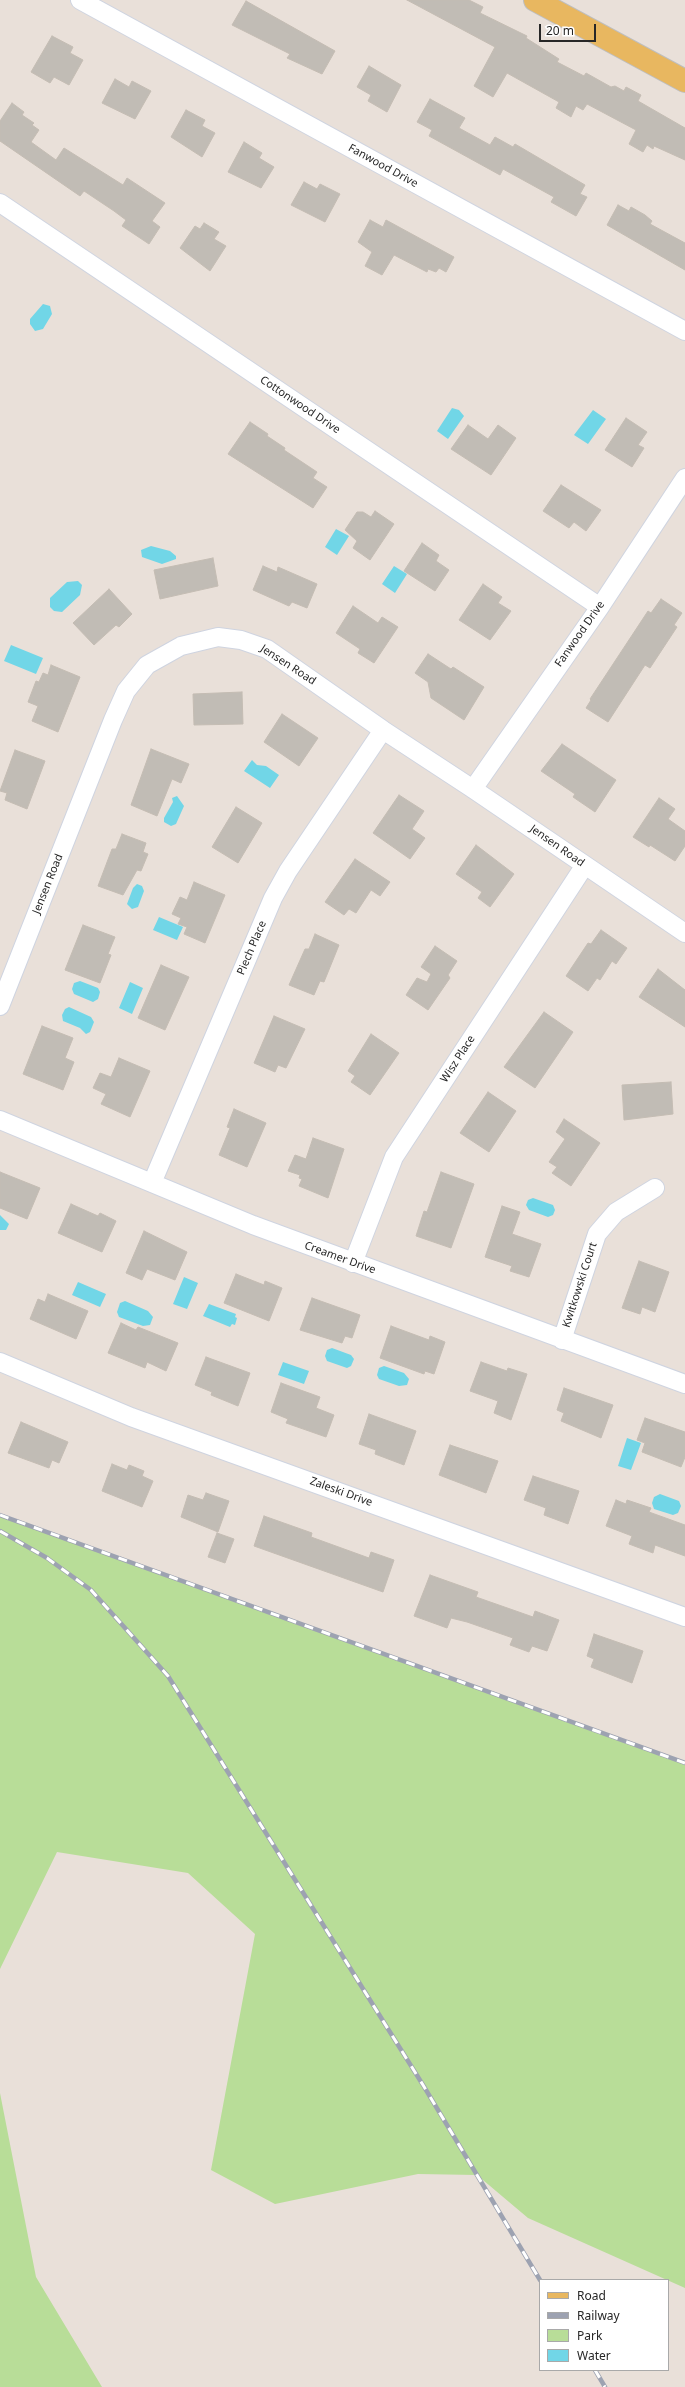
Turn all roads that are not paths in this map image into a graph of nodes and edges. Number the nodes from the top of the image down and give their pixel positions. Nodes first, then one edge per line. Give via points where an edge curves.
1 (80, 0) edge
2 (536, 0) edge
3 (685, 81) edge
4 (0, 203) edge
5 (685, 331) edge
6 (685, 478) edge
7 (600, 607) junction
8 (383, 730) junction
9 (473, 789) junction
10 (584, 866) junction
11 (685, 933) edge
12 (0, 1006) edge
13 (0, 1120) edge
14 (152, 1183) junction
15 (655, 1188) dead end
16 (353, 1263) junction
17 (562, 1340) junction
18 (0, 1362) edge
19 (685, 1384) edge
20 (685, 1617) edge

1 - 5 street, Fanwood Drive
2 - 3 main road
4 - 7 street, Cottonwood Drive
6 - 7 street, Fanwood Drive
7 - 9 street, Fanwood Drive
8 - 9 street, Jensen Road
8 - 12 street, Jensen Road via 267,649 241,640 218,637 181,646 147,665 126,692 113,720
8 - 14 street, Piech Place via 288,871 273,898
9 - 10 street, Jensen Road
10 - 11 street, Jensen Road
10 - 16 street, Wisz Place via 394,1158
13 - 14 street, Creamer Drive
14 - 16 street, Creamer Drive
15 - 17 street, Kwitkowski Court via 616,1212 597,1234
16 - 17 street, Creamer Drive
17 - 19 street, Creamer Drive
18 - 20 street, Zaleski Drive via 131,1417

